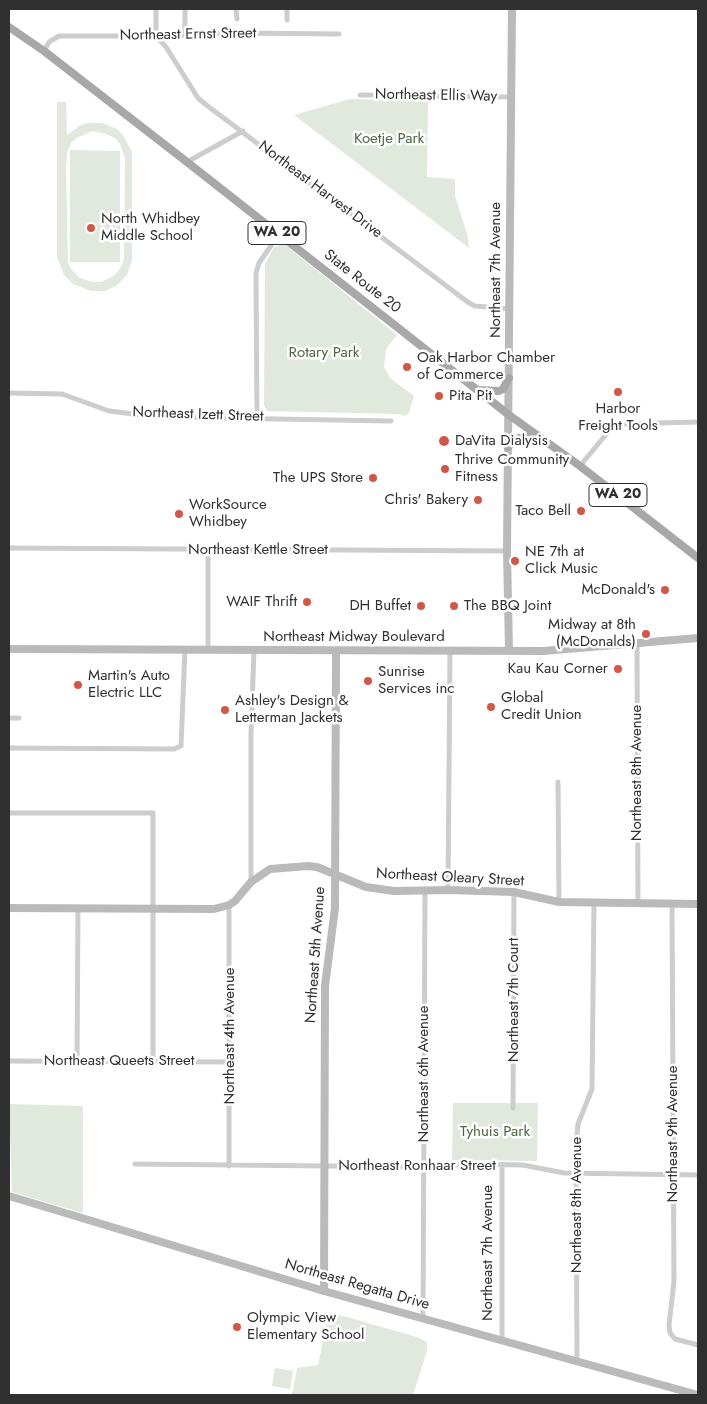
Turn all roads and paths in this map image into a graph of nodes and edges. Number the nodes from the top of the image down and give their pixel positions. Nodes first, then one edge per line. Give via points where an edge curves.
1 (156, 9) edge
2 (185, 9) edge
3 (236, 9) edge
4 (287, 9) edge
5 (512, 9) edge
6 (236, 19) dead end
7 (287, 20) dead end
8 (9, 27) edge
9 (339, 34) dead end
10 (185, 35) junction
11 (156, 36) junction
12 (44, 52) junction
13 (360, 95) dead end
14 (512, 98) junction
15 (243, 131) junction
16 (188, 162) junction
17 (279, 234) junction
18 (510, 309) junction
19 (509, 378) junction
20 (476, 389) junction
21 (9, 393) edge
22 (509, 415) junction
23 (257, 418) junction
24 (391, 421) dead end
25 (698, 422) edge
26 (537, 435) junction
27 (508, 447) junction
28 (580, 466) junction
29 (9, 548) edge
30 (208, 549) junction
31 (507, 551) junction
32 (698, 558) edge
33 (698, 638) edge
34 (637, 643) junction
35 (9, 649) edge
36 (185, 649) junction
37 (208, 650) junction
38 (254, 650) junction
39 (336, 650) junction
40 (450, 650) junction
41 (509, 651) junction
42 (9, 718) edge
43 (19, 718) dead end
44 (9, 748) edge
45 (558, 782) dead end
46 (9, 813) edge
47 (336, 874) junction
48 (251, 882) junction
49 (425, 890) junction
50 (448, 890) junction
51 (514, 892) junction
52 (559, 902) junction
53 (594, 902) junction
54 (638, 904) junction
55 (672, 904) junction
56 (698, 904) edge
57 (229, 905) junction
58 (78, 907) junction
59 (9, 908) edge
60 (154, 908) junction
61 (9, 1061) edge
62 (77, 1061) junction
63 (153, 1062) junction
64 (230, 1062) junction
65 (513, 1108) dead end
66 (135, 1164) dead end
67 (229, 1166) junction
68 (324, 1166) junction
69 (502, 1166) junction
70 (424, 1167) junction
71 (577, 1173) junction
72 (673, 1175) junction
73 (698, 1175) edge
74 (9, 1196) edge
75 (324, 1291) junction
76 (423, 1318) junction
77 (502, 1339) junction
78 (698, 1345) edge
79 (577, 1360) junction
80 (698, 1395) edge

1 - 11 street
2 - 10 street
3 - 6 street
4 - 7 street
5 - 14 street, Northeast 7th Avenue
8 - 12 main road, State Route 20 / WA 20
9 - 10 street, Northeast Ernst Street
10 - 11 street, Northeast Ernst Street
11 - 12 street, Northeast Ernst Street via 59,36
11 - 15 street, Northeast Harvest Drive via 198,98
12 - 16 main road, State Route 20 / WA 20
13 - 14 street, Northeast Ellis Way
14 - 18 street, Northeast 7th Avenue
15 - 16 street
15 - 18 street, Northeast Harvest Drive via 469,303
16 - 17 main road, State Route 20 / WA 20
17 - 20 main road, State Route 20 / WA 20
17 - 23 street via 256,273
18 - 19 street, Northeast 7th Avenue
19 - 20 main road via 499,391
19 - 22 street, Northeast 7th Avenue
20 - 22 main road, State Route 20 / WA 20
21 - 23 street, Northeast Izett Street via 62,394 109,410 137,415
22 - 26 main road, State Route 20 / WA 20
22 - 27 street, Northeast 7th Avenue
23 - 24 street, Northeast Izett Street
25 - 28 street via 618,424
26 - 27 main road via 518,438
26 - 28 main road, State Route 20 / WA 20
27 - 31 street, Northeast 7th Avenue
28 - 32 main road, State Route 20 / WA 20
29 - 30 street, Northeast Kettle Street
30 - 31 street, Northeast Kettle Street
30 - 37 street
31 - 41 street, Northeast 7th Avenue
33 - 34 street, Northeast Midway Boulevard
34 - 41 street, Northeast Midway Boulevard
34 - 54 street, Northeast 8th Avenue
35 - 36 street, Northeast Midway Boulevard
36 - 37 street, Northeast Midway Boulevard
36 - 44 street via 181,746 174,749
37 - 38 street, Northeast Midway Boulevard
38 - 39 street, Northeast Midway Boulevard
38 - 48 street
39 - 40 street, Northeast Midway Boulevard
39 - 47 street, Northeast 5th Avenue
40 - 41 street, Northeast Midway Boulevard
40 - 50 street
42 - 43 street
45 - 52 street
46 - 60 street via 153,813
47 - 48 street, Northeast Oleary Street via 317,867 277,868
47 - 49 street, Northeast Oleary Street via 380,890
47 - 68 street, Northeast 5th Avenue via 325,986
48 - 57 street, Northeast Oleary Street
49 - 50 street, Northeast Oleary Street
49 - 70 street, Northeast 6th Avenue
50 - 51 street, Northeast Oleary Street
51 - 52 street, Northeast Oleary Street
51 - 65 street, Northeast 7th Court
52 - 53 street, Northeast Oleary Street
53 - 54 street, Northeast Oleary Street
53 - 71 street, Northeast 8th Avenue via 592,1089 578,1124
54 - 55 street, Northeast Oleary Street
55 - 56 street, Northeast Oleary Street
55 - 72 street, Northeast 9th Avenue
57 - 60 street via 214,909
57 - 64 street, Northeast 4th Avenue
58 - 59 street
58 - 60 street
58 - 62 street
60 - 63 street
61 - 62 street, Northeast Queets Street
62 - 63 street, Northeast Queets Street
63 - 64 street, Northeast Queets Street
64 - 67 street, Northeast 4th Avenue
66 - 67 street, Northeast Ronhaar Street
67 - 68 street, Northeast Ronhaar Street
68 - 70 street, Northeast Ronhaar Street
68 - 75 street, Northeast 5th Avenue
69 - 70 street, Northeast Ronhaar Street
69 - 71 street, Northeast Ronhaar Street via 523,1165
69 - 77 street, Northeast 7th Avenue
70 - 76 street, Northeast 6th Avenue
71 - 72 street, Northeast Ronhaar Street
71 - 79 street, Northeast 8th Avenue
72 - 73 street, Northeast Ronhaar Street
72 - 78 street, Northeast 9th Avenue via 674,1281 670,1333 676,1339
74 - 75 street, Northeast Regatta Drive
75 - 76 street, Northeast Regatta Drive
76 - 77 street, Northeast Regatta Drive
77 - 79 street, Northeast Regatta Drive
79 - 80 street, Northeast Regatta Drive

